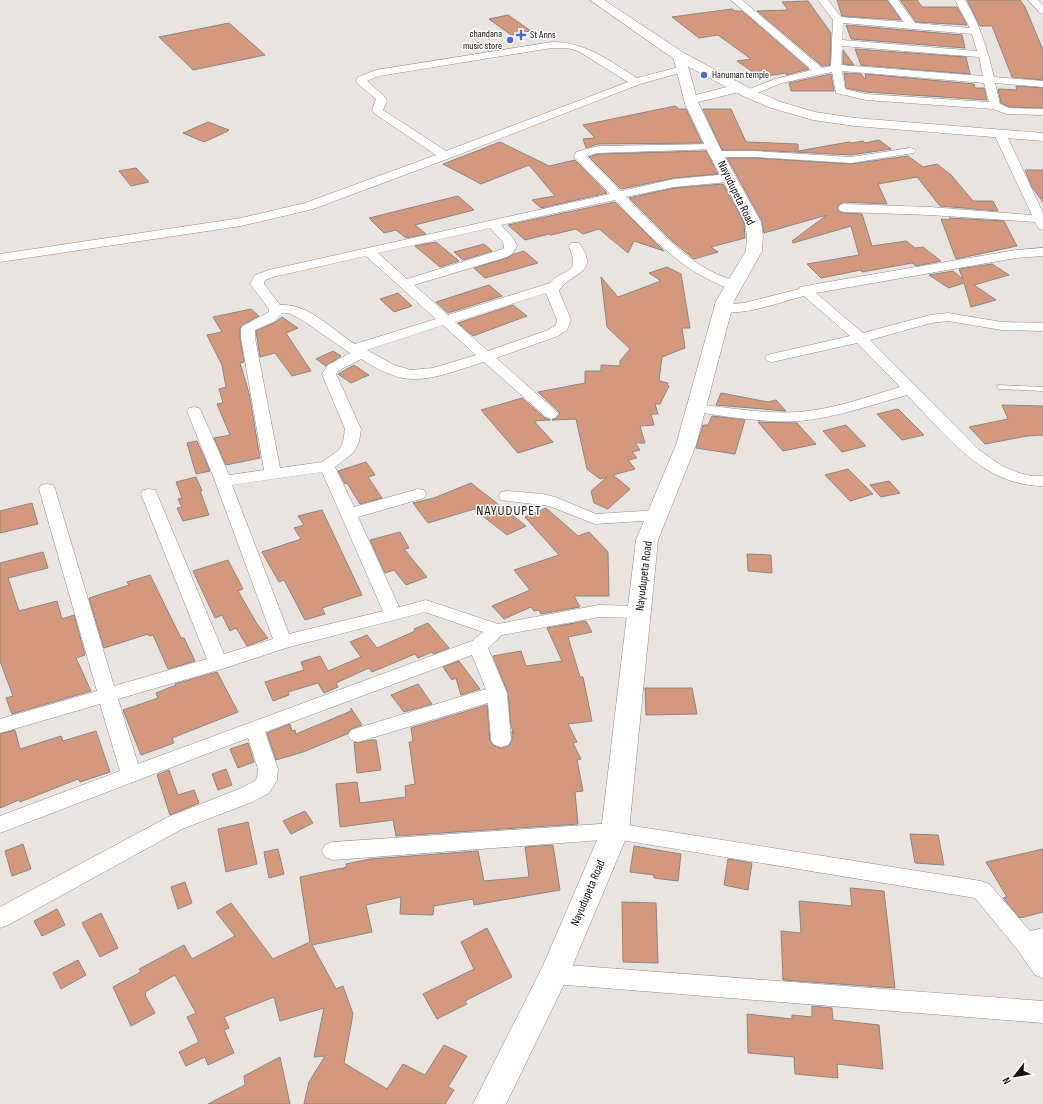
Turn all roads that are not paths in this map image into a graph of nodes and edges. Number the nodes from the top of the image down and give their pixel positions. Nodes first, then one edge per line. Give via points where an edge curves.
1 (596, 0) edge
2 (736, 0) edge
3 (823, 0) edge
4 (893, 0) edge
5 (960, 0) edge
6 (1033, 0) edge
7 (1043, 11) edge
8 (838, 20) junction
9 (910, 25) junction
10 (976, 31) junction
11 (837, 43) junction
12 (982, 54) junction
13 (681, 62) junction
14 (836, 68) junction
15 (819, 71) junction
16 (989, 80) junction
17 (636, 82) junction
18 (1043, 84) edge
19 (743, 91) junction
20 (691, 100) junction
21 (995, 106) junction
22 (1043, 112) edge
23 (1000, 134) junction
24 (1043, 137) edge
25 (715, 151) junction
26 (910, 151) dead end
27 (446, 156) junction
28 (729, 178) junction
29 (619, 196) junction
30 (844, 208) dead end
31 (1041, 222) edge
32 (494, 225) junction
33 (575, 246) dead end
34 (369, 252) junction
35 (1043, 252) edge
36 (0, 258) edge
37 (404, 284) junction
38 (554, 286) junction
39 (734, 286) junction
40 (805, 290) junction
41 (723, 308) junction
42 (276, 309) junction
43 (445, 320) junction
44 (1043, 327) edge
45 (860, 338) junction
46 (359, 351) junction
47 (486, 357) junction
48 (772, 358) dead end
49 (1001, 387) dead end
50 (911, 389) junction
51 (1043, 389) edge
52 (696, 408) junction
53 (194, 411) dead end
54 (551, 414) dead end
55 (327, 466) junction
56 (273, 474) junction
57 (223, 481) junction
58 (1043, 481) edge
59 (47, 489) dead end
60 (149, 494) dead end
61 (418, 494) dead end
62 (507, 496) dead end
63 (349, 514) junction
64 (658, 515) junction
65 (639, 612) junction
66 (394, 615) junction
67 (497, 630) junction
68 (284, 642) junction
69 (478, 646) junction
70 (218, 663) junction
71 (497, 693) junction
72 (107, 695) junction
73 (0, 726) edge
74 (254, 728) junction
75 (358, 735) dead end
76 (501, 740) dead end
77 (131, 776) junction
78 (0, 825) edge
79 (615, 830) junction
80 (333, 852) dead end
81 (0, 918) edge
82 (1034, 940) edge
83 (1043, 968) edge
84 (554, 974) junction
85 (1043, 1012) edge
86 (489, 1104) edge

1 - 13 street
2 - 15 street
3 - 8 street
4 - 9 street
5 - 10 street via 968,11
6 - 7 street
8 - 9 street
8 - 11 street
9 - 10 street
10 - 12 street
11 - 12 street
11 - 14 street
12 - 16 street
13 - 17 street
13 - 19 street
13 - 20 street, Nayudupeta Road
14 - 15 street
14 - 16 street
14 - 21 street via 840,91 866,97
15 - 19 street
16 - 18 street
16 - 21 street
17 - 27 street
17 - 27 street via 581,49 567,44 376,73 362,79 364,85 382,98 376,110
19 - 20 street
19 - 23 street via 776,105 814,116 855,122
20 - 25 street, Nayudupeta Road
21 - 22 street via 1007,110
23 - 24 street
23 - 31 street
25 - 26 street via 833,160 851,160
25 - 28 street, Nayudupeta Road
25 - 29 street via 607,149 580,154 580,158
27 - 36 street via 350,192 278,215
28 - 29 street via 686,181
28 - 39 street, Nayudupeta Road via 752,222 755,236 754,251
29 - 32 street
29 - 39 street via 691,265
30 - 31 street via 930,211
32 - 34 street
32 - 37 street via 509,241 509,250
33 - 38 street via 581,257 581,265 577,271
34 - 37 street
34 - 42 street via 260,278 257,284
35 - 40 street via 1016,254
37 - 43 street
38 - 43 street
38 - 47 street via 552,291 564,320 562,328
39 - 41 street, Nayudupeta Road
40 - 41 street via 744,307
40 - 45 street
41 - 52 street, Nayudupeta Road
42 - 46 street via 292,309
42 - 56 street via 274,316 248,329
43 - 46 street
43 - 47 street
44 - 45 street via 1002,326 948,317 930,319
45 - 48 street
45 - 50 street
46 - 47 street via 391,370 405,374 437,372
46 - 55 street via 333,368 329,374 353,429 352,442 345,453
47 - 54 street
49 - 51 lane
50 - 52 street via 830,412 800,416
50 - 58 street via 978,457 1014,477
52 - 64 street, Nayudupeta Road via 686,446
53 - 57 street
55 - 56 street
55 - 63 street
56 - 57 street
57 - 68 street
59 - 72 street
60 - 70 street
61 - 63 street
62 - 64 street via 555,502 595,519
63 - 66 street
64 - 65 street, Nayudupeta Road via 647,540
65 - 67 street via 600,611
65 - 79 street, Nayudupeta Road
66 - 67 street via 426,606
66 - 68 street
67 - 69 street
68 - 70 street
69 - 71 street
69 - 74 street
70 - 72 street
71 - 75 street
71 - 76 street
72 - 73 street
72 - 77 street
74 - 77 street
74 - 81 street via 268,769 267,780 259,789 175,823
77 - 78 street
79 - 80 street
79 - 82 street via 981,890
79 - 84 street, Nayudupeta Road
82 - 83 street
84 - 85 street
84 - 86 street, Nayudupeta Road

